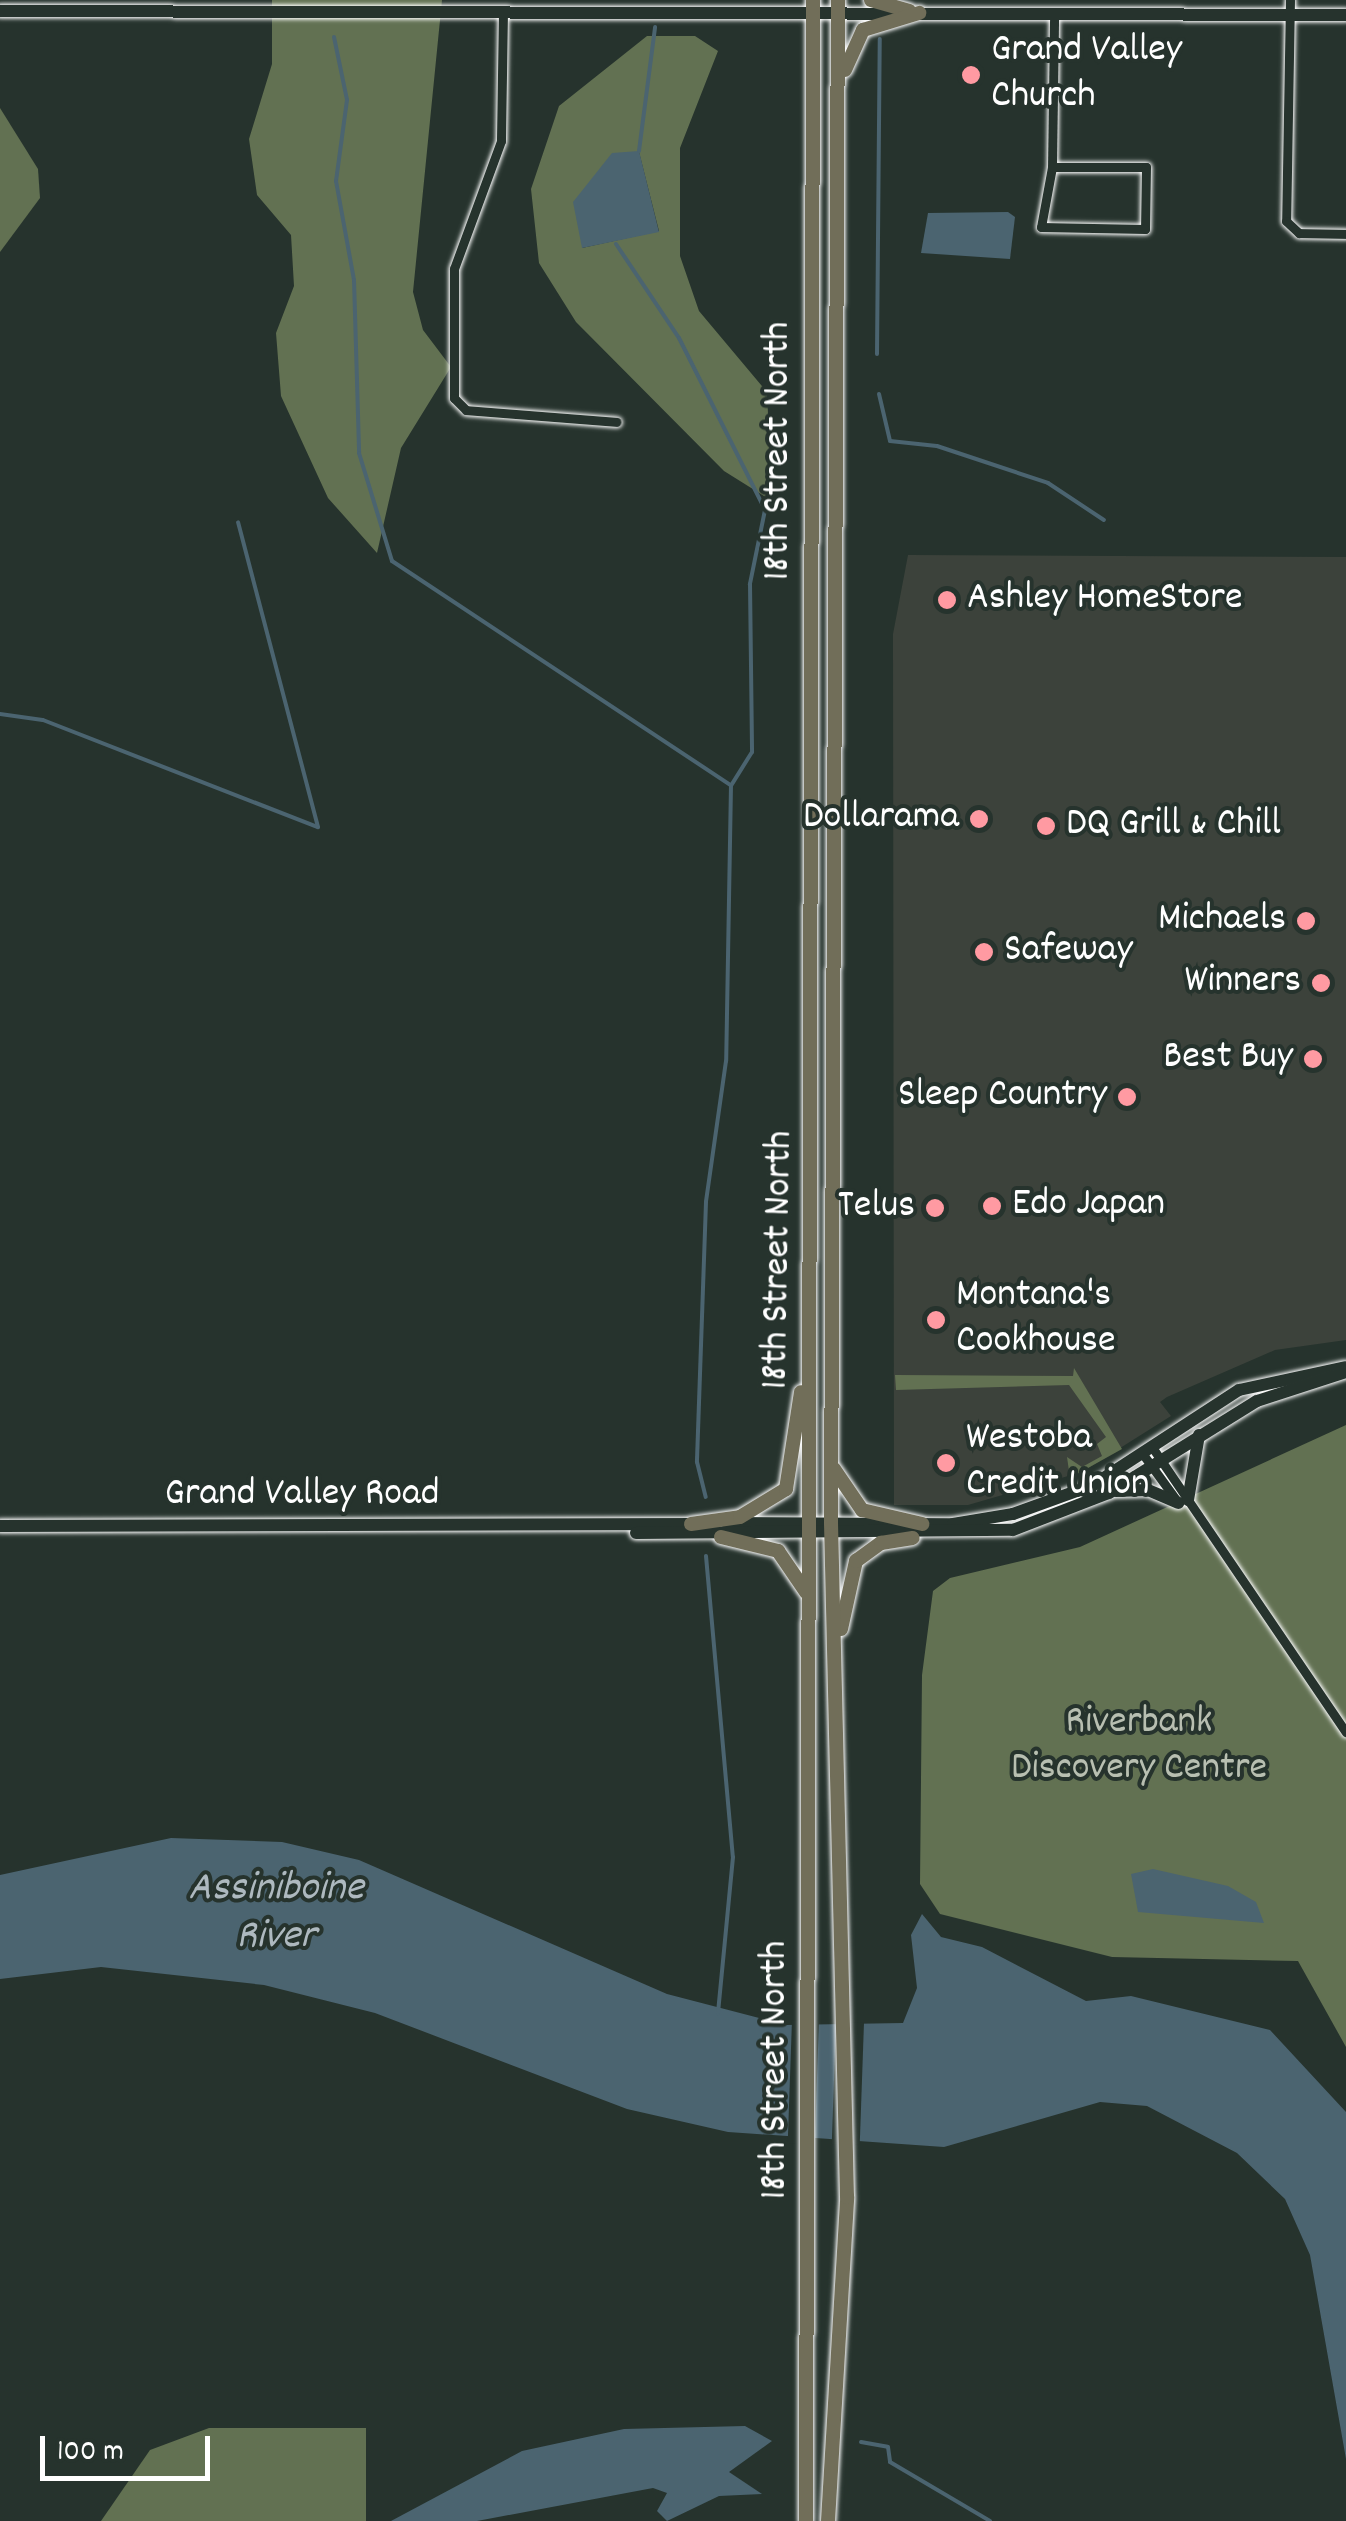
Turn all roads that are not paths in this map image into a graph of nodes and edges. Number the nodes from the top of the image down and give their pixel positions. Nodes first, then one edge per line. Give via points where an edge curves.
1 (871, 0) edge
2 (1290, 0) edge
3 (365, 4) edge
4 (67, 6) edge
5 (838, 6) edge
6 (813, 7) edge
7 (0, 11) edge
8 (503, 11) junction
9 (920, 13) junction
10 (1054, 15) junction
11 (1288, 15) junction
12 (1346, 16) edge
13 (839, 107) junction
14 (811, 112) junction
15 (1052, 168) junction
16 (1346, 234) edge
17 (812, 359) junction
18 (840, 359) junction
19 (617, 422) dead end
20 (810, 1286) junction
21 (1346, 1370) edge
22 (1200, 1434) junction
23 (831, 1444) junction
24 (1147, 1450) junction
25 (1157, 1464) junction
26 (1109, 1493) junction
27 (1183, 1501) junction
28 (691, 1524) junction
29 (922, 1524) junction
30 (0, 1526) edge
31 (604, 1530) junction
32 (811, 1530) junction
33 (831, 1531) junction
34 (721, 1537) junction
35 (914, 1538) junction
36 (810, 1624) junction
37 (833, 1699) junction
38 (1346, 1732) edge
39 (806, 2521) edge
40 (828, 2521) edge

1 - 9 main road
2 - 11 street
3 - 4 main road
3 - 8 main road
4 - 7 main road
5 - 6 main road
5 - 9 main road
5 - 13 main road, 18th Street North
6 - 8 main road
6 - 14 main road, 18th Street North
8 - 19 street via 501,141 454,269 454,398 466,410
9 - 10 main road
9 - 13 main road via 863,30
10 - 11 main road
10 - 15 street
11 - 12 main road
11 - 16 street via 1286,221 1299,233
13 - 14 street
13 - 18 main road, 18th Street North
14 - 17 main road, 18th Street North
15 - 15 street via 1146,167 1145,229 1042,228
17 - 18 street
17 - 20 main road, 18th Street North
18 - 23 main road, 18th Street North via 830,734
20 - 28 main road via 799,1448 786,1489 740,1518
20 - 32 main road, 18th Street North
21 - 22 main road via 1268,1396
21 - 24 main road via 1254,1384
22 - 25 main road
22 - 27 main road
23 - 29 main road via 834,1473 855,1504
23 - 33 main road, 18th Street North
24 - 25 street
24 - 29 main road via 1054,1503
25 - 26 main road
25 - 27 street
26 - 27 main road via 1148,1490
26 - 35 main road via 1013,1530
27 - 38 street
28 - 31 main road, Grand Valley Road
28 - 32 main road, Grand Valley Road
29 - 33 main road
30 - 31 main road, Grand Valley Road
31 - 34 main road, Grand Valley Road
32 - 33 main road, Grand Valley Road
32 - 34 main road, Grand Valley Road
32 - 36 main road, 18th Street North
33 - 35 main road
33 - 37 main road, 18th Street North
34 - 36 main road via 787,1558
35 - 37 main road via 871,1548 849,1572
36 - 39 main road, 18th Street North
37 - 40 main road, 18th Street North via 847,1967 847,2197

